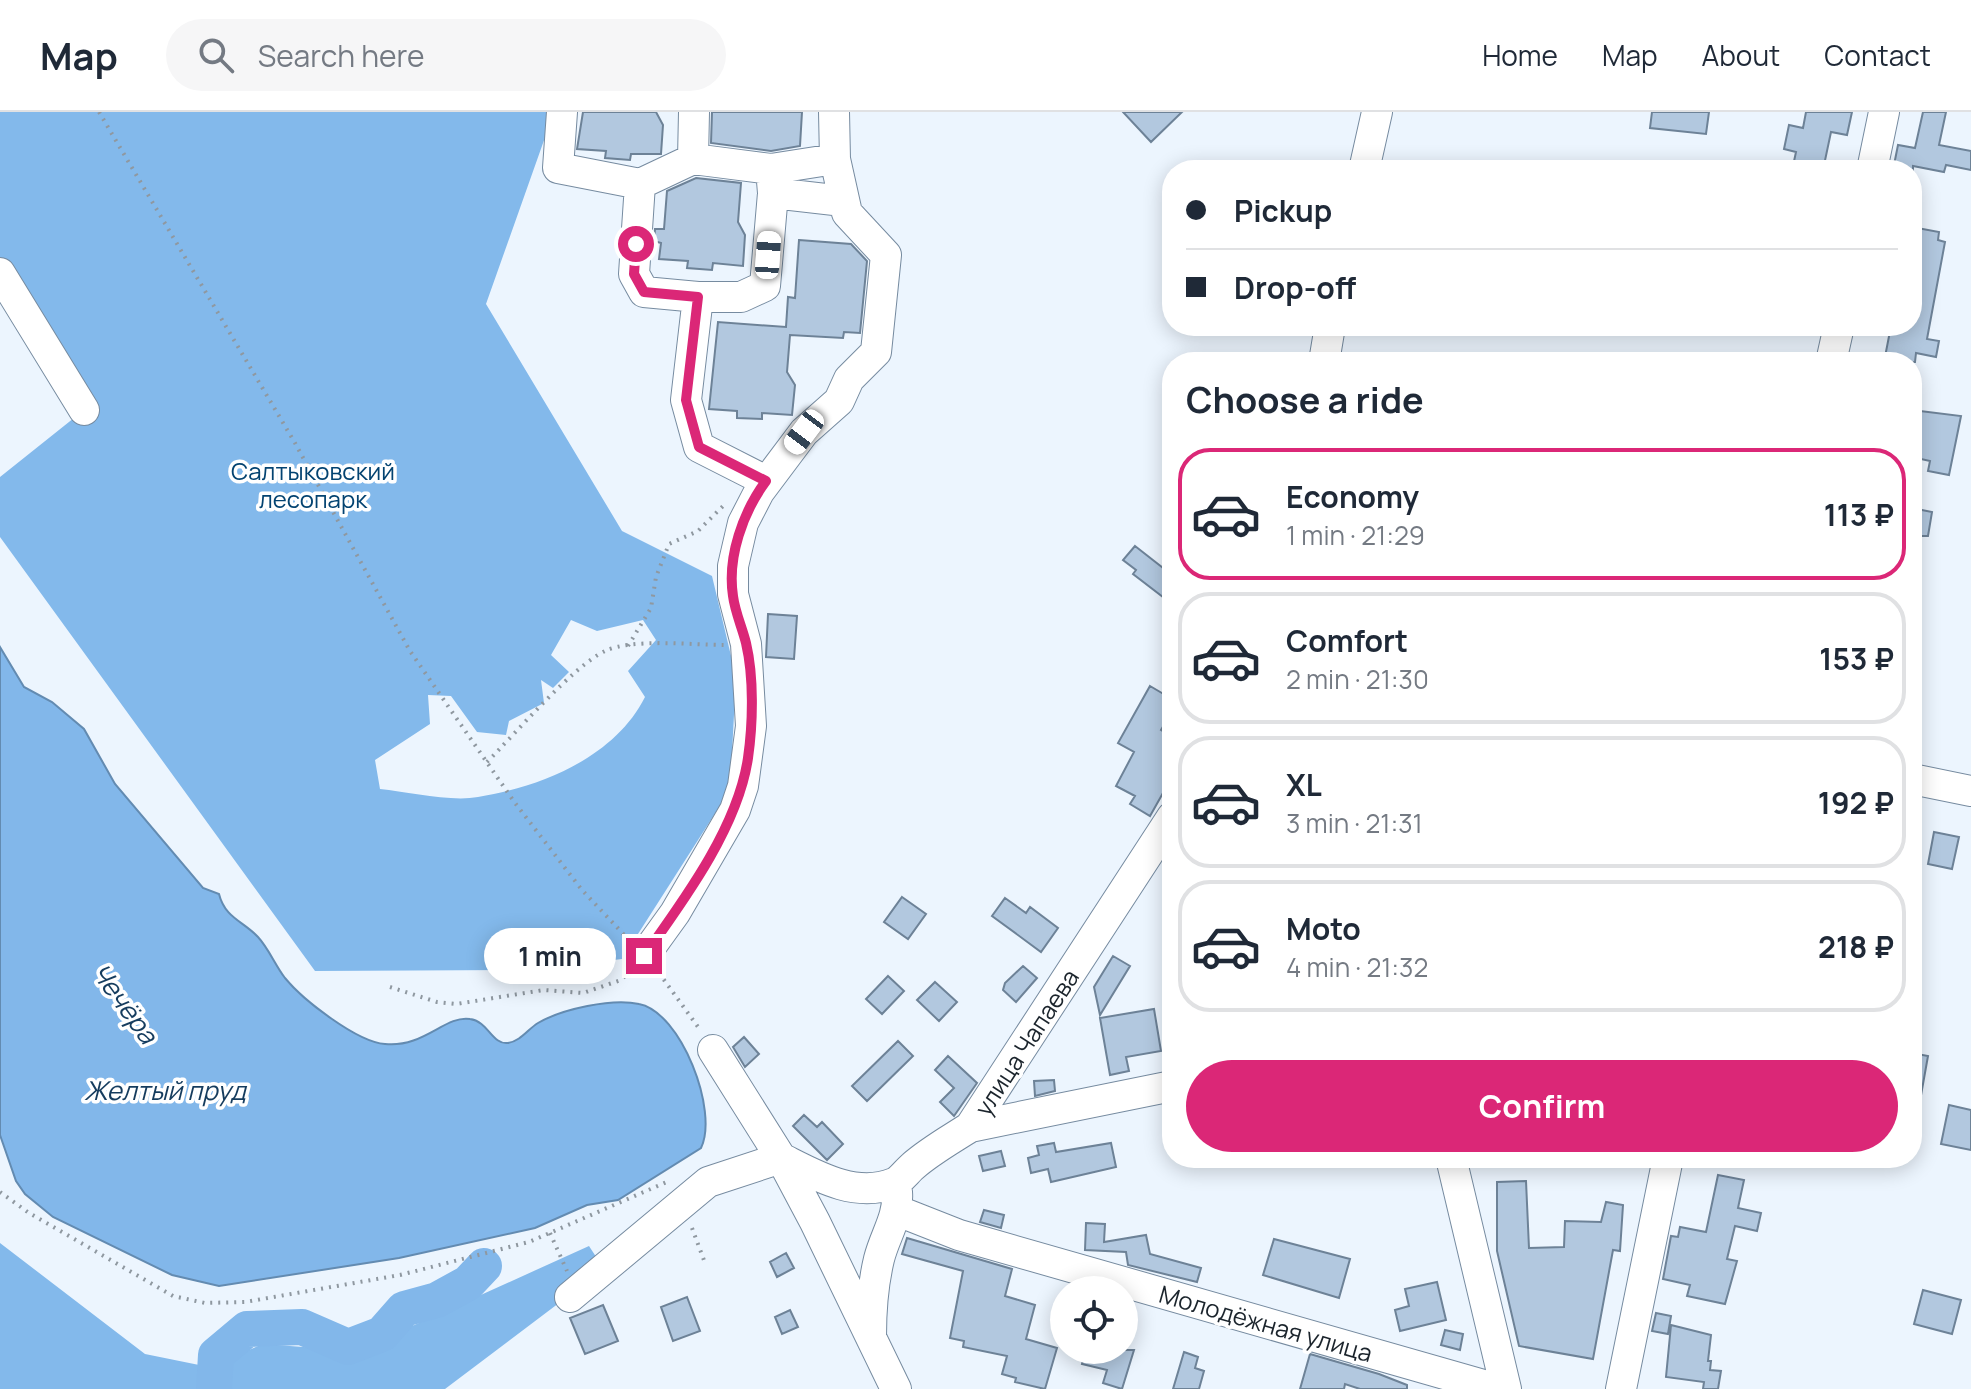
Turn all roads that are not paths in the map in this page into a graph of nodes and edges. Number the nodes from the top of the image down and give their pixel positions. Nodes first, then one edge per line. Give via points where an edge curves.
1 (562, 112) edge
2 (694, 112) edge
3 (834, 112) edge
4 (1377, 112) edge
5 (1884, 112) edge
6 (693, 159) junction
7 (835, 159) junction
8 (1366, 160) edge
9 (1874, 160) edge
10 (772, 181) junction
11 (640, 184) junction
12 (843, 201) junction
13 (0, 273) edge
14 (698, 297) junction
15 (84, 410) dead end
16 (766, 481) junction
17 (1922, 781) edge
18 (1971, 791) edge
19 (1162, 832) edge
20 (644, 956) road end
21 (713, 1050) road end
22 (1162, 1088) edge
23 (970, 1127) junction
24 (781, 1158) junction
25 (1453, 1168) edge
26 (1666, 1168) edge
27 (897, 1197) junction
28 (573, 1294) road end
29 (871, 1338) junction
30 (896, 1389) edge
31 (1497, 1389) edge
32 (1506, 1389) edge
33 (1621, 1389) edge

1 - 11 street via 558,168
2 - 6 street
3 - 7 street
4 - 8 street
5 - 9 street
6 - 10 street
6 - 11 street
7 - 10 street
7 - 12 street
10 - 12 street
10 - 14 street via 765,286 741,297
11 - 14 street via 634,274 644,292
12 - 16 street via 847,213 886,255 876,352
13 - 15 street
14 - 16 street via 686,400 699,447
16 - 20 street via 743,523 733,566 733,594 746,644 751,726 743,786 735,810
17 - 18 street
19 - 23 street, улица Чапаева
21 - 24 street
22 - 23 street
23 - 27 street, улица Чапаева via 931,1152
24 - 27 street via 852,1188
24 - 28 street via 680,1191
24 - 29 street
25 - 32 street
26 - 33 street
27 - 29 street via 879,1261
27 - 31 street, Молодёжная улица via 959,1235
29 - 30 street

